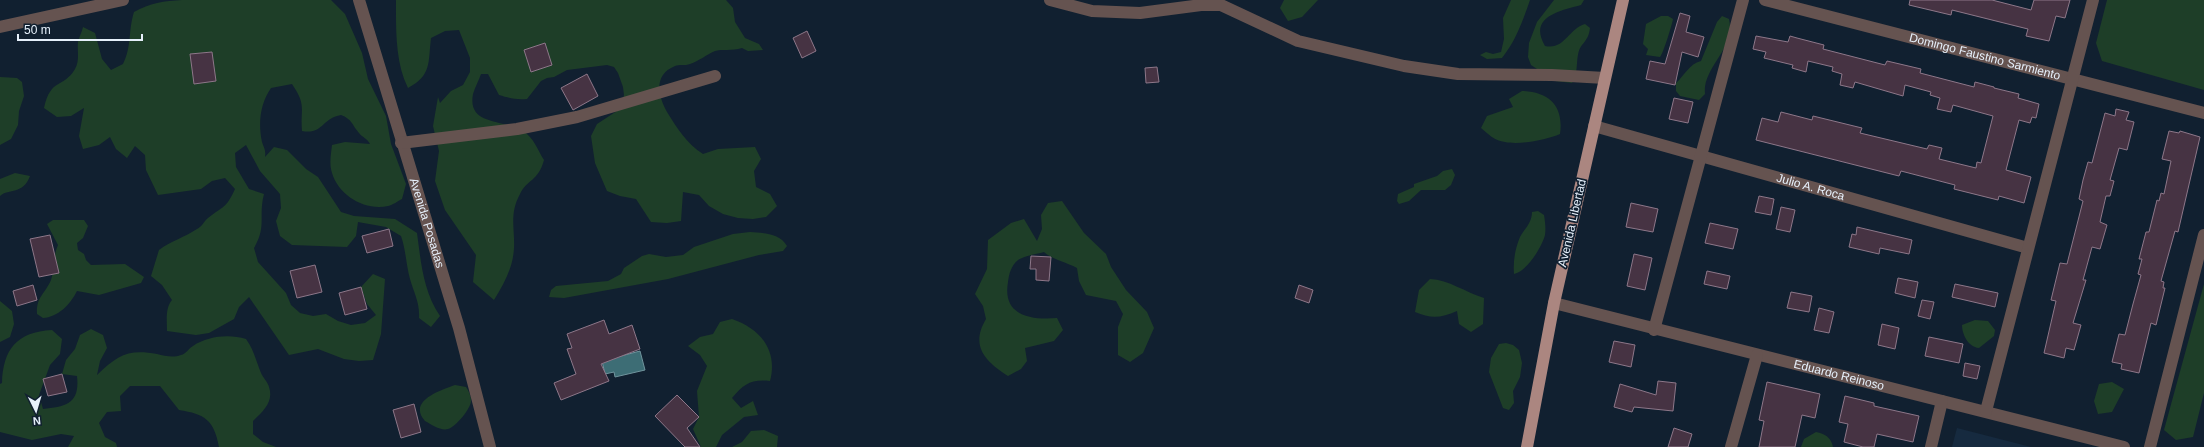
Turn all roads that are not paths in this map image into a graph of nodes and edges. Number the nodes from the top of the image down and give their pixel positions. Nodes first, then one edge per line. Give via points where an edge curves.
1 (123, 0) edge
2 (359, 0) edge
3 (1050, 0) edge
4 (1623, 0) edge
5 (1743, 0) edge
6 (1765, 0) edge
7 (2093, 0) edge
8 (0, 27) edge
9 (715, 76) dead end
10 (1605, 78) junction
11 (2073, 78) junction
12 (2204, 113) edge
13 (1594, 126) junction
14 (401, 143) junction
15 (1702, 156) junction
16 (2204, 235) edge
17 (2028, 248) junction
18 (1554, 303) junction
19 (1654, 330) junction
20 (1757, 355) junction
21 (1942, 401) junction
22 (1986, 412) junction
23 (490, 447) edge
24 (1527, 447) edge
25 (1731, 447) edge
26 (1931, 447) edge
27 (2124, 447) edge
28 (2150, 447) edge

1 - 8 street
2 - 14 street, Avenida Posadas
3 - 10 street via 1092,11 1124,12 1221,5 1298,41 1404,66 1458,74
4 - 10 main road, Avenida Libertad
5 - 15 street
6 - 11 street, Domingo Faustino Sarmiento
7 - 11 street
9 - 14 street via 577,117 516,129
10 - 13 main road, Avenida Libertad
11 - 12 street, Domingo Faustino Sarmiento
11 - 17 street
13 - 15 street, Julio A. Roca
13 - 18 main road, Avenida Libertad
14 - 23 street, Avenida Posadas via 459,328
15 - 17 street, Julio A. Roca
15 - 19 street
16 - 28 street
17 - 22 street
18 - 19 street, Eduardo Reinoso
18 - 24 main road, Avenida Libertad
19 - 20 street, Eduardo Reinoso
20 - 21 street, Eduardo Reinoso
20 - 25 street
21 - 22 street, Eduardo Reinoso
21 - 26 street
22 - 27 street, Eduardo Reinoso

